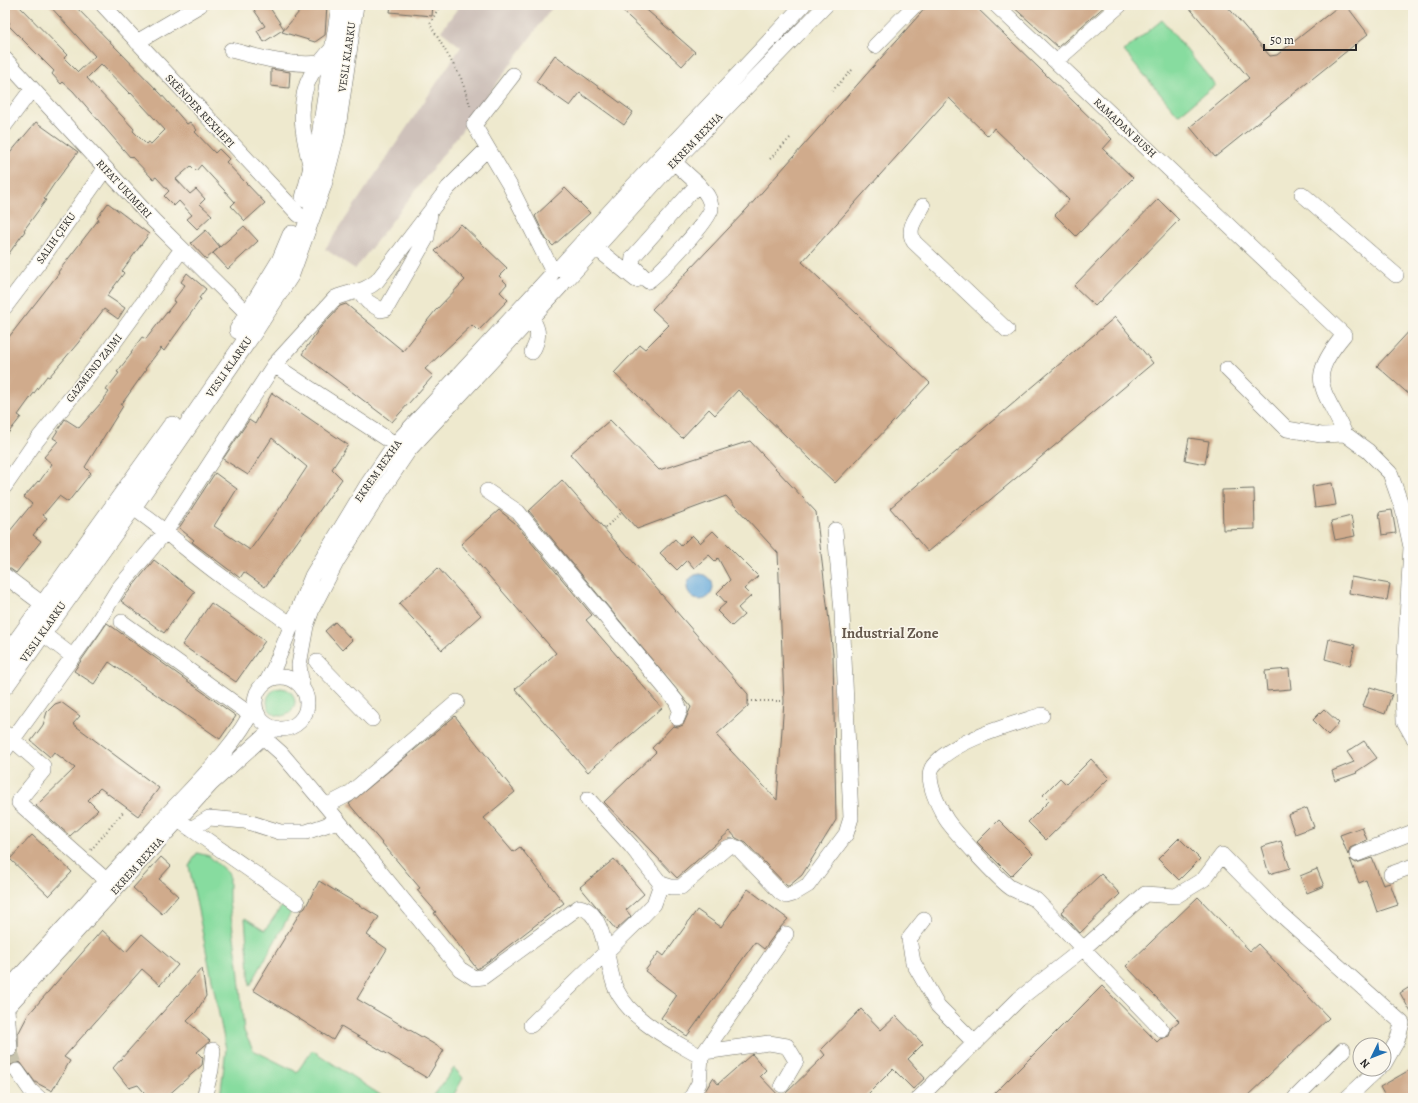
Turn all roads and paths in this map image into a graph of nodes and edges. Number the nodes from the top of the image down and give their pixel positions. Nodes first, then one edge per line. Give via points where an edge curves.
1 (103, 5) edge
2 (200, 5) edge
3 (341, 5) edge
4 (354, 5) edge
5 (440, 5) edge
6 (804, 5) edge
7 (826, 5) edge
8 (915, 5) edge
9 (996, 5) edge
10 (1120, 5) edge
11 (137, 42) junction
12 (336, 44) junction
13 (875, 46) dead end
14 (231, 50) dead end
15 (1064, 54) dead end
16 (5, 59) edge
17 (320, 63) junction
18 (854, 69) dead end
19 (513, 75) dead end
20 (32, 89) junction
21 (832, 91) dead end
22 (5, 125) edge
23 (474, 125) junction
24 (792, 136) dead end
25 (487, 149) junction
26 (770, 159) dead end
27 (674, 162) junction
28 (105, 169) junction
29 (312, 172) junction
30 (698, 184) junction
31 (1302, 194) dead end
32 (923, 206) dead end
33 (430, 210) junction
34 (299, 215) junction
35 (596, 248) junction
36 (182, 250) junction
37 (1396, 275) dead end
38 (558, 276) junction
39 (648, 281) junction
40 (363, 291) junction
41 (5, 307) edge
42 (532, 319) junction
43 (253, 320) junction
44 (1007, 330) dead end
45 (532, 352) dead end
46 (274, 365) junction
47 (1227, 369) dead end
48 (1345, 434) junction
49 (394, 444) junction
50 (5, 486) edge
51 (487, 491) dead end
52 (132, 508) junction
53 (622, 512) dead end
54 (605, 528) dead end
55 (835, 530) dead end
56 (166, 531) junction
57 (5, 576) edge
58 (50, 609) junction
59 (122, 622) dead end
60 (291, 625) junction
61 (42, 633) junction
62 (72, 656) junction
63 (5, 659) edge
64 (317, 662) dead end
65 (266, 681) junction
66 (5, 685) edge
67 (302, 688) junction
68 (748, 701) dead end
69 (784, 701) dead end
70 (457, 702) dead end
71 (253, 710) junction
72 (1042, 715) dead end
73 (677, 718) dead end
74 (372, 719) dead end
75 (276, 728) junction
76 (263, 736) junction
77 (1413, 737) edge
78 (7, 741) edge
79 (588, 799) dead end
80 (326, 806) junction
81 (123, 812) dead end
82 (178, 820) junction
83 (338, 821) junction
84 (191, 829) junction
85 (1413, 832) edge
86 (1357, 854) dead end
87 (85, 860) junction
88 (1413, 866) edge
89 (1391, 874) dead end
90 (106, 880) junction
91 (662, 884) junction
92 (296, 902) dead end
93 (924, 920) dead end
94 (786, 934) dead end
95 (1084, 948) junction
96 (606, 952) junction
97 (5, 992) edge
98 (6, 1009) edge
99 (531, 1025) dead end
100 (1162, 1030) dead end
101 (975, 1043) junction
102 (8, 1045) tunnel mouth
103 (213, 1050) dead end
104 (1343, 1050) dead end
105 (1392, 1050) edge
106 (703, 1054) junction
107 (17, 1071) tunnel mouth
108 (1369, 1077) edge
109 (782, 1085) dead end
110 (39, 1098) edge
111 (204, 1098) edge
112 (691, 1098) edge
113 (919, 1098) edge
114 (1296, 1098) edge
115 (1347, 1098) edge

1 - 11 street, SKËNDER REXHEPI
2 - 11 street
3 - 12 main road, VESLI KLARKU
4 - 43 main road, VESLI KLARKU via 335,135 322,185 290,274
5 - 23 path via 430,24 461,78
6 - 38 street, EKREM REXHA via 630,189
7 - 27 street, EKREM REXHA
8 - 13 street
9 - 48 street, RAMADAN BUSH via 1344,335 1323,366 1320,376 1323,389
10 - 15 street
11 - 34 street, SKËNDER REXHEPI
12 - 17 street
12 - 29 main road, VESLI KLARKU via 321,136
14 - 17 street via 282,63
16 - 20 street, RIFAT UKIMERI
17 - 29 street via 306,86 303,104 305,146
18 - 21 path
19 - 23 street
20 - 22 street
20 - 28 street, RIFAT UKIMERI
23 - 25 street
24 - 26 path
25 - 33 street
25 - 38 street via 510,186
27 - 30 street
27 - 35 street, EKREM REXHA
28 - 36 street, RIFAT UKIMERI
28 - 41 street, SALIH ÇEKU
29 - 34 main road, VESLI KLARKU
30 - 39 street via 710,200 711,210 704,223
30 - 39 street via 633,257 632,265
31 - 37 street
32 - 44 street via 911,228 914,242
33 - 40 street via 377,281
33 - 40 street via 427,237 386,309 381,310 368,302 363,296
34 - 43 main road, VESLI KLARKU
35 - 38 street, EKREM REXHA
35 - 39 street via 639,282
36 - 43 street, RIFAT UKIMERI
36 - 50 street, GAZMEND ZAJMI
38 - 42 street, EKREM REXHA
38 - 49 street, EKREM REXHA
40 - 46 street via 348,292 335,298
42 - 45 street via 538,328 538,342
42 - 67 street, EKREM REXHA via 409,450 337,561 306,626 299,665
43 - 52 main road, VESLI KLARKU
43 - 58 main road, VESLI KLARKU via 170,429
46 - 49 street
46 - 56 street
47 - 48 street via 1287,429
48 - 77 street via 1368,451 1390,473 1403,510 1411,547 1402,692 1404,721
49 - 60 street, EKREM REXHA via 325,553
51 - 73 street via 518,512 676,700 680,710
52 - 56 street
52 - 58 main road, VESLI KLARKU
53 - 54 path
55 - 91 street via 842,612 851,818 846,834 808,885 786,896 740,849 732,846 726,848 681,887
56 - 60 street via 228,582
56 - 62 street via 118,589
57 - 58 street
58 - 61 main road, VESLI KLARKU
58 - 63 main road, VESLI KLARKU
59 - 71 street
60 - 65 street, EKREM REXHA via 274,668
61 - 62 street
61 - 66 main road, VESLI KLARKU
62 - 78 street
64 - 74 street
65 - 67 street via 290,678
65 - 71 street, EKREM REXHA via 258,691
67 - 75 street, EKREM REXHA via 307,705 302,717 293,726
68 - 69 path
70 - 80 street via 349,794
71 - 75 street via 262,720
71 - 90 street, EKREM REXHA via 227,747 189,791
72 - 95 street via 981,736 944,755 932,767 929,783 947,820 982,859 1010,887 1036,900
75 - 76 street, EKREM REXHA
76 - 80 street
76 - 82 street, EKREM REXHA via 211,784
78 - 87 street via 43,766 43,771 19,803
79 - 91 street
80 - 83 street
81 - 87 path
82 - 84 street
82 - 98 street, EKREM REXHA
83 - 84 street via 306,832 280,832 245,821 209,818
83 - 96 street via 460,969 474,978 484,977 579,907 587,910 600,927
84 - 92 street
85 - 86 street
87 - 90 street
88 - 89 street
90 - 97 street, EKREM REXHA
91 - 96 street via 654,904
93 - 101 street via 909,939 913,962 938,1006
94 - 106 street
95 - 100 street
95 - 101 street via 1019,999
95 - 105 street via 1145,894 1176,896 1204,880 1222,855 1276,910 1402,1022
96 - 99 street
96 - 106 street via 615,988 625,1005 655,1030
98 - 102 street
101 - 113 street
103 - 111 street
104 - 114 street
106 - 109 street via 769,1043 787,1046 796,1061
106 - 112 street via 699,1083
107 - 110 street
108 - 115 street

